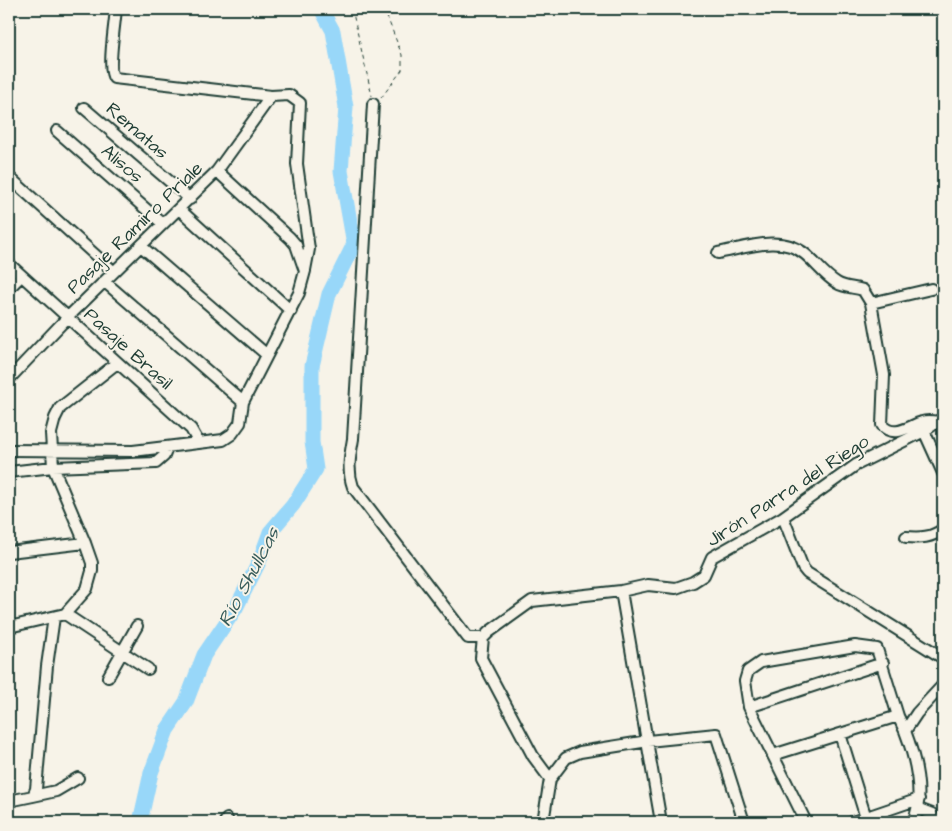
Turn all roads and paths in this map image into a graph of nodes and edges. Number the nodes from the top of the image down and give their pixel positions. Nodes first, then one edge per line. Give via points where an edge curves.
1 (116, 9) edge
2 (352, 9) edge
3 (384, 9) edge
4 (271, 96) junction
5 (374, 104) junction
6 (84, 108) dead end
7 (57, 131) dead end
8 (217, 171) junction
9 (9, 177) edge
10 (190, 199) junction
11 (180, 209) junction
12 (163, 224) junction
13 (141, 246) junction
14 (718, 253) dead end
15 (9, 264) edge
16 (305, 271) junction
17 (114, 272) junction
18 (21, 276) junction
19 (105, 282) junction
20 (9, 288) edge
21 (931, 289) dead end
22 (871, 303) junction
23 (290, 311) junction
24 (67, 318) junction
25 (267, 355) junction
26 (117, 363) junction
27 (9, 380) edge
28 (243, 402) junction
29 (941, 420) edge
30 (924, 431) junction
31 (199, 443) junction
32 (167, 448) junction
33 (9, 450) edge
34 (52, 452) junction
35 (53, 467) junction
36 (9, 472) edge
37 (943, 473) edge
38 (783, 517) junction
39 (943, 529) edge
40 (906, 538) dead end
41 (85, 543) junction
42 (9, 552) edge
43 (621, 591) junction
44 (65, 614) junction
45 (54, 617) junction
46 (137, 626) dead end
47 (9, 627) edge
48 (468, 638) junction
49 (483, 638) junction
50 (123, 652) junction
51 (481, 658) junction
52 (943, 658) edge
53 (883, 663) junction
54 (148, 669) dead end
55 (108, 677) dead end
56 (943, 685) edge
57 (749, 707) junction
58 (898, 716) junction
59 (905, 731) junction
60 (840, 734) junction
61 (648, 741) junction
62 (773, 755) junction
63 (78, 778) dead end
64 (550, 779) junction
65 (35, 793) junction
66 (9, 801) edge
67 (919, 804) junction
68 (866, 818) junction
69 (543, 822) edge
70 (662, 822) edge
71 (744, 822) edge
72 (806, 822) edge
73 (852, 822) edge
74 (913, 822) edge
75 (936, 822) edge

1 - 4 street via 110,65 114,78
2 - 5 path
3 - 5 path via 402,55 402,70 385,96
4 - 8 street
4 - 16 street via 289,95 301,106 297,164 308,249
5 - 48 street via 354,420 348,467 353,487
6 - 10 street, Rematas
7 - 12 street, Alisos
8 - 10 street, Pasaje Ramiro Priale
8 - 16 street, Pasaje Ramiro Priale via 290,238 296,245
9 - 17 street
10 - 11 street, Pasaje Ramiro Priale
11 - 12 street, Pasaje Ramiro Priale
11 - 23 street
12 - 13 street, Pasaje Ramiro Priale
13 - 17 street, Pasaje Ramiro Priale
13 - 25 street
14 - 22 street via 774,243 793,247 836,282 863,290
15 - 18 street, Pasaje Brasil
16 - 23 street
17 - 19 street, Pasaje Ramiro Priale
18 - 20 street
18 - 24 street, Pasaje Brasil
19 - 24 street, Pasaje Ramiro Priale
19 - 28 street
21 - 22 street
22 - 29 street via 884,375 882,425 890,431 904,430 923,421
23 - 25 street
24 - 26 street, Pasaje Brasil
24 - 27 street, Pasaje Ramiro Priale
25 - 28 street
26 - 31 street, Pasaje Brasil via 191,430
26 - 34 street via 60,408 51,433
28 - 31 street via 240,423 232,434 223,440
29 - 30 street, Jirón Parra del Riego
30 - 37 street
30 - 38 street, Jirón Parra del Riego via 856,465
31 - 32 street
32 - 34 street
32 - 35 street via 164,456 156,462
33 - 34 street
34 - 35 street
35 - 36 street
35 - 41 street
38 - 43 street, Jirón Parra del Riego via 712,557 704,575 682,587 648,585
38 - 52 street via 808,573
39 - 40 street via 935,535
41 - 42 street
41 - 44 street via 92,563 87,589
43 - 49 street, Jirón Parra del Riego via 532,601
43 - 61 street
44 - 45 street
44 - 50 street
45 - 47 street
45 - 65 street
46 - 50 street
48 - 49 street
48 - 51 street
49 - 51 street
50 - 54 street
50 - 55 street
51 - 64 street via 533,756
53 - 57 street
53 - 57 street via 880,651 855,646 761,662 748,671 745,692
53 - 58 street
56 - 59 street
57 - 62 street
58 - 59 street
58 - 60 street
59 - 67 street
60 - 62 street
60 - 68 street
61 - 64 street via 580,752 566,758
61 - 70 street
61 - 71 street via 716,734
62 - 72 street
63 - 65 street via 56,791
64 - 69 street
65 - 66 street
67 - 68 street
67 - 74 street
67 - 75 street via 932,814
68 - 73 street

